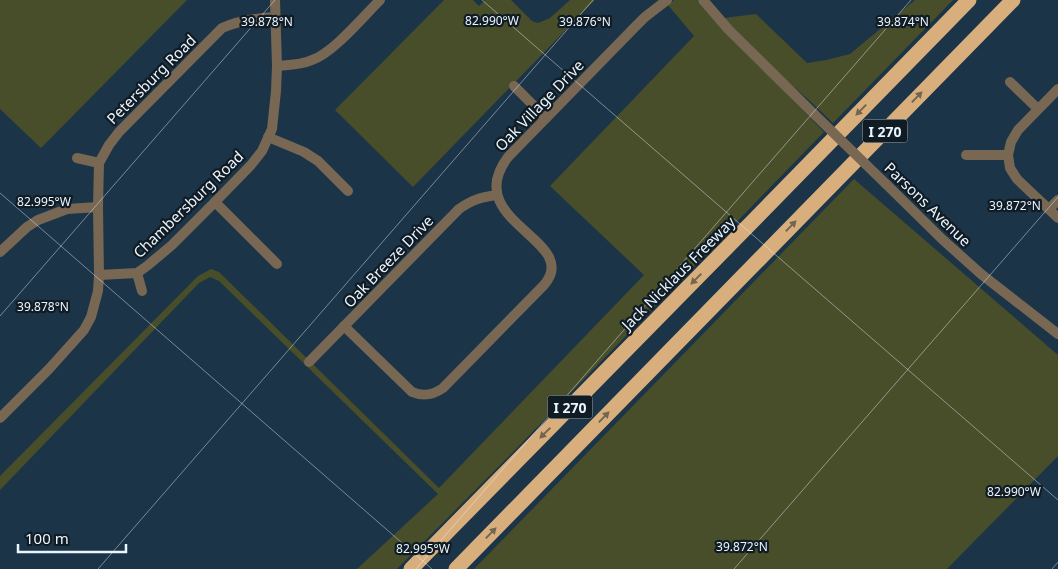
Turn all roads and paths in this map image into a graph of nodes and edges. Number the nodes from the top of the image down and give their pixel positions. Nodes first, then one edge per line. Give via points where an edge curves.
1 (275, 0) edge
2 (380, 0) edge
3 (666, 0) edge
4 (703, 0) edge
5 (969, 0) edge
6 (1013, 0) edge
7 (276, 17) junction
8 (277, 66) junction
9 (1010, 82) dead end
10 (514, 86) dead end
11 (1058, 89) edge
12 (1038, 109) junction
13 (546, 118) junction
14 (268, 137) junction
15 (966, 155) dead end
16 (1008, 155) junction
17 (77, 158) dead end
18 (99, 164) junction
19 (348, 191) dead end
20 (496, 195) junction
21 (1058, 200) edge
22 (214, 202) junction
23 (98, 207) junction
24 (1049, 209) junction
25 (1058, 218) edge
26 (0, 252) edge
27 (277, 264) dead end
28 (137, 274) junction
29 (99, 275) junction
30 (142, 291) dead end
31 (344, 326) junction
32 (1058, 334) edge
33 (309, 362) dead end
34 (0, 418) edge
35 (411, 569) edge
36 (457, 569) edge

1 - 7 street, Chambersburg Road
2 - 8 street via 326,53 296,65
3 - 13 street, Oak Village Drive via 645,17
4 - 32 street, Parsons Avenue, bridge via 728,29 942,239
5 -> 35 highway, Jack Nicklaus Freeway / I 270
36 -> 6 highway, I 270
7 - 8 street, Chambersburg Road
7 - 18 street, Petersburg Road via 235,22 222,28 119,132
8 - 14 street, Chambersburg Road via 272,129
9 - 12 street
10 - 13 street
11 - 12 street
12 - 16 street via 1014,135
13 - 20 street, Oak Village Drive via 504,162 496,181
14 - 19 street via 318,161
14 - 22 street, Chambersburg Road via 251,165
15 - 16 street
16 - 24 street via 1014,174
17 - 18 street
18 - 23 street, Petersburg Road
20 - 31 street, Oak Breeze Drive via 469,202 459,209
20 - 31 street via 503,209 550,259 550,277 443,388 427,395 416,394
21 - 24 street
22 - 27 street
22 - 28 street, Chambersburg Road
23 - 26 street via 67,209 38,220
23 - 29 street, Petersburg Road
24 - 25 street
28 - 29 street, Chambersburg Road
28 - 30 street
29 - 34 street, Petersburg Road via 91,317 84,330
31 - 33 street, Oak Breeze Drive

